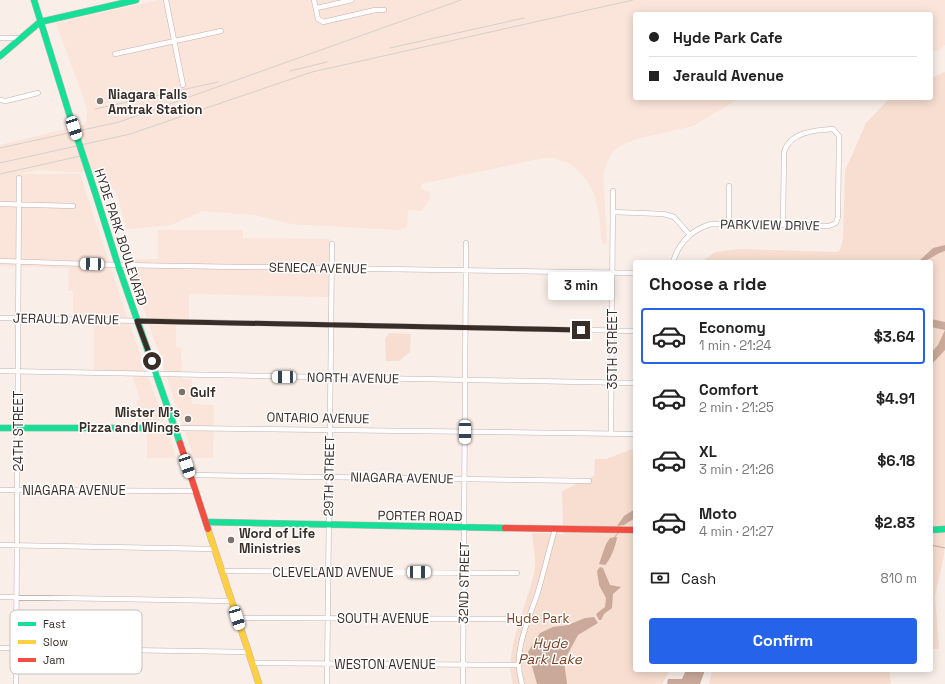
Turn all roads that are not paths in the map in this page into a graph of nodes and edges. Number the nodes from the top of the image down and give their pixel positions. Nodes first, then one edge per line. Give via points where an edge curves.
1 (34, 0) edge
2 (136, 0) edge
3 (166, 0) edge
4 (314, 0) edge
5 (352, 0) edge
6 (124, 1) edge
7 (317, 8) junction
8 (384, 10) dead end
9 (40, 22) junction
10 (221, 32) dead end
11 (0, 38) edge
12 (21, 38) junction
13 (174, 41) junction
14 (115, 54) dead end
15 (0, 56) edge
16 (182, 85) dead end
17 (38, 93) dead end
18 (0, 100) edge
19 (19, 178) dead end
20 (729, 186) dead end
21 (613, 191) dead end
22 (0, 204) edge
23 (19, 205) junction
24 (73, 206) dead end
25 (613, 212) junction
26 (729, 224) junction
27 (783, 225) junction
28 (689, 234) junction
29 (466, 243) dead end
30 (332, 244) dead end
31 (674, 260) edge
32 (0, 261) edge
33 (18, 261) junction
34 (118, 265) junction
35 (331, 268) junction
36 (466, 271) junction
37 (633, 273) edge
38 (612, 274) junction
39 (0, 318) edge
40 (18, 318) junction
41 (137, 321) junction
42 (330, 325) junction
43 (465, 327) junction
44 (612, 330) junction
45 (633, 331) edge
46 (0, 371) edge
47 (18, 371) junction
48 (157, 375) junction
49 (330, 378) junction
50 (465, 380) junction
51 (612, 382) junction
52 (633, 383) edge
53 (0, 428) edge
54 (18, 428) junction
55 (176, 428) junction
56 (329, 430) junction
57 (465, 432) junction
58 (611, 434) junction
59 (633, 434) edge
60 (190, 475) junction
61 (330, 477) junction
62 (465, 480) junction
63 (589, 481) dead end
64 (0, 490) edge
65 (17, 490) junction
66 (196, 491) junction
67 (206, 522) junction
68 (328, 526) junction
69 (464, 528) junction
70 (555, 529) junction
71 (945, 529) edge
72 (633, 530) edge
73 (933, 530) edge
74 (0, 545) edge
75 (17, 546) junction
76 (214, 549) junction
77 (221, 571) junction
78 (328, 571) junction
79 (464, 573) junction
80 (517, 573) dead end
81 (0, 597) edge
82 (17, 597) junction
83 (231, 601) junction
84 (17, 610) edge
85 (328, 617) junction
86 (237, 618) junction
87 (464, 618) junction
88 (528, 619) junction
89 (142, 650) edge
90 (248, 652) junction
91 (252, 662) junction
92 (328, 663) junction
93 (463, 664) junction
94 (518, 665) junction
95 (16, 674) edge
96 (16, 684) edge
97 (259, 684) edge
98 (327, 684) edge
99 (463, 684) edge
100 (522, 684) edge

1 - 9 main road, HYDE PARK BOULEVARD
2 - 6 main road
3 - 13 street
4 - 7 street
5 - 7 street
6 - 9 main road
7 - 8 street via 318,19 323,22
9 - 12 main road
9 - 34 main road, HYDE PARK BOULEVARD, bridge
10 - 13 street
11 - 12 street
12 - 15 main road
13 - 14 street
13 - 16 street
17 - 18 street via 6,101
19 - 23 street, 24TH STREET
20 - 26 street
21 - 25 street, 35TH STREET
22 - 23 street
23 - 24 street
23 - 33 street, 24TH STREET
25 - 28 street via 664,214 674,217
25 - 38 street, 35TH STREET
26 - 27 street, PARKVIEW DRIVE
26 - 28 street, PARKVIEW DRIVE via 710,224
27 - 27 street, PARKVIEW DRIVE via 786,144 792,138 805,133 833,130 839,136 836,224
28 - 31 street
29 - 36 street, 32ND STREET
30 - 35 street, 29TH STREET
32 - 33 street, SENECA AVENUE
33 - 34 street, SENECA AVENUE
33 - 40 street, 24TH STREET
34 - 35 street, SENECA AVENUE
34 - 41 main road, HYDE PARK BOULEVARD
35 - 36 street, SENECA AVENUE
35 - 42 street, 29TH STREET
36 - 38 street, SENECA AVENUE
36 - 43 street, 32ND STREET
37 - 38 street, SENECA AVENUE
38 - 44 street, 35TH STREET
39 - 40 street, JERAULD AVENUE
40 - 41 street, JERAULD AVENUE
40 - 47 street, 24TH STREET
41 - 42 street, JERAULD AVENUE
41 - 48 main road, HYDE PARK BOULEVARD
42 - 43 street, JERAULD AVENUE
42 - 49 street, 29TH STREET
43 - 44 street, JERAULD AVENUE
43 - 50 street, 32ND STREET
44 - 45 street, JERAULD AVENUE
44 - 51 street, 35TH STREET
46 - 47 street, NORTH AVENUE
47 - 48 street, NORTH AVENUE
47 - 54 street, 24TH STREET
48 - 49 street, NORTH AVENUE
48 - 55 main road, HYDE PARK BOULEVARD
49 - 50 street, NORTH AVENUE
49 - 56 street, 29TH STREET
50 - 51 street, NORTH AVENUE
50 - 57 street, 32ND STREET
51 - 52 street, NORTH AVENUE
51 - 58 street, 35TH STREET
53 - 54 main road, ONTARIO AVENUE
54 - 55 main road, ONTARIO AVENUE
54 - 65 street, 24TH STREET
55 - 56 street, ONTARIO AVENUE
55 - 60 main road, HYDE PARK BOULEVARD
56 - 57 street, ONTARIO AVENUE
56 - 61 street, 29TH STREET
57 - 58 street, ONTARIO AVENUE
57 - 62 street, 32ND STREET
58 - 59 street, ONTARIO AVENUE
60 - 61 street, NIAGARA AVENUE
60 - 66 main road, HYDE PARK BOULEVARD
61 - 62 street, NIAGARA AVENUE
61 - 68 street, 29TH STREET
62 - 63 street, NIAGARA AVENUE
62 - 69 street, 32ND STREET
64 - 65 street, NIAGARA AVENUE
65 - 66 street, NIAGARA AVENUE
65 - 75 street, 24TH STREET
66 - 67 main road, HYDE PARK BOULEVARD
67 - 68 main road, PORTER ROAD
67 - 76 main road, HYDE PARK BOULEVARD
68 - 69 main road, PORTER ROAD
68 - 78 street, 29TH STREET
69 - 70 main road, PORTER ROAD
69 - 79 street, 32ND STREET
70 - 72 main road, PORTER ROAD
70 - 88 street
71 - 73 main road
74 - 75 street
75 - 76 street
75 - 82 street, 24TH STREET
76 - 77 main road, HYDE PARK BOULEVARD
77 - 78 street, CLEVELAND AVENUE
77 - 83 main road, HYDE PARK BOULEVARD
78 - 79 street, CLEVELAND AVENUE
78 - 85 street, 29TH STREET
79 - 80 street, CLEVELAND AVENUE
79 - 87 street, 32ND STREET
81 - 82 street
82 - 83 street
82 - 84 street, 24TH STREET
83 - 86 main road, HYDE PARK BOULEVARD
85 - 86 street, SOUTH AVENUE
85 - 87 street, SOUTH AVENUE
85 - 92 street, 29TH STREET
86 - 90 main road, HYDE PARK BOULEVARD
87 - 88 street, SOUTH AVENUE
87 - 93 street, 32ND STREET
88 - 94 street via 519,648
89 - 90 street
90 - 91 main road, HYDE PARK BOULEVARD
91 - 92 street, WESTON AVENUE
91 - 97 main road, HYDE PARK BOULEVARD
92 - 93 street, WESTON AVENUE
92 - 98 street, 29TH STREET
93 - 94 street, WESTON AVENUE
93 - 99 street, 32ND STREET
94 - 100 street
95 - 96 street, 24TH STREET

